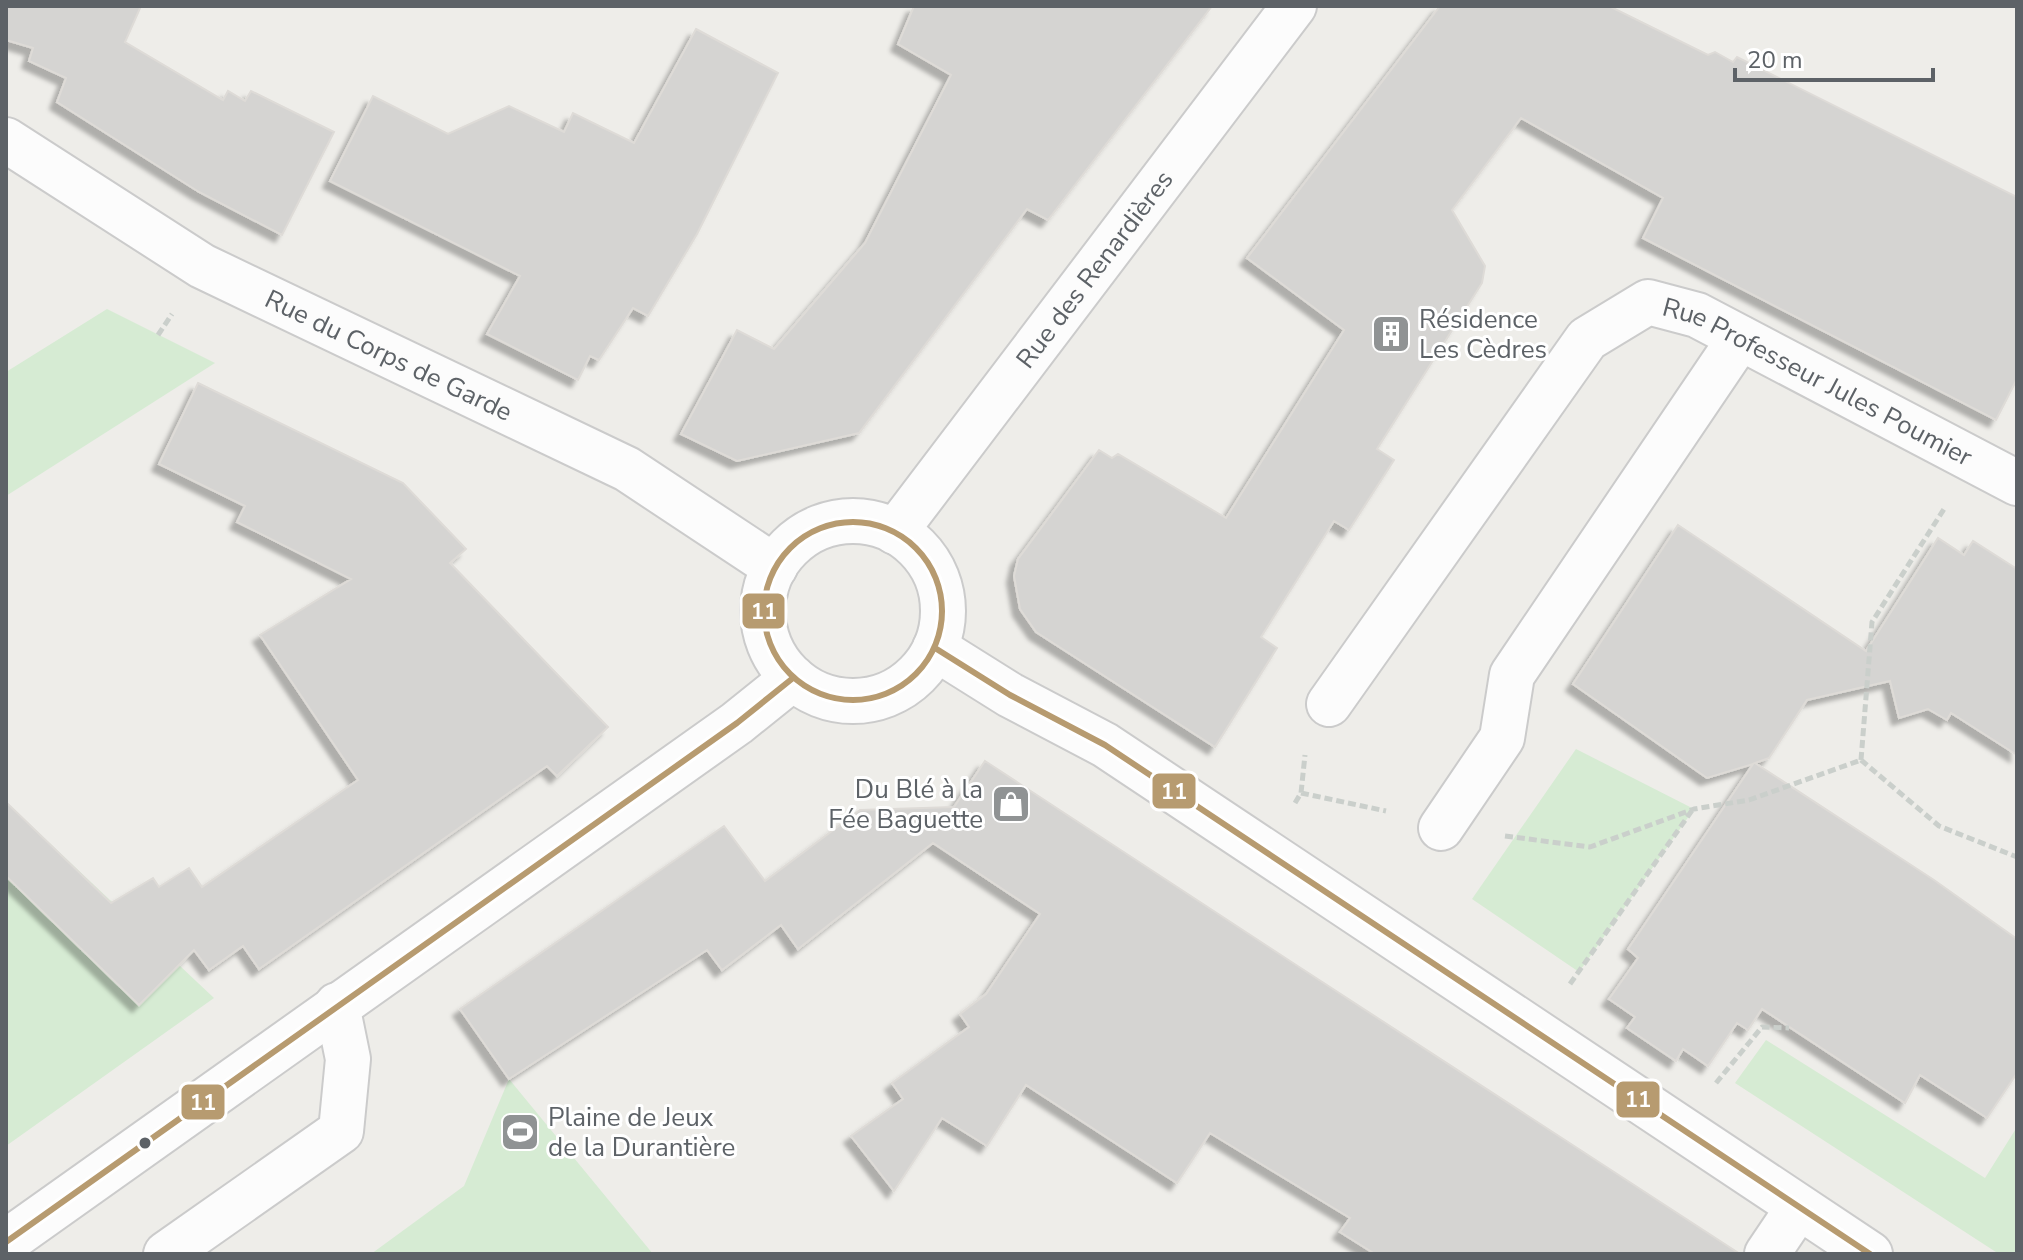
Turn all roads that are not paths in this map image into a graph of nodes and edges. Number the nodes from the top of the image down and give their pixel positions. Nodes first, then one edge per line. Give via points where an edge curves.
1 (1294, 6) edge
2 (6, 140) edge
3 (1740, 338) junction
4 (2017, 483) edge
5 (895, 532) junction
6 (775, 567) junction
7 (935, 648) junction
8 (793, 678) junction
9 (1329, 704) road end
10 (1441, 828) road end
11 (337, 1005) junction
12 (1798, 1208) junction
13 (6, 1242) edge
14 (166, 1254) edge
15 (1767, 1254) edge
16 (1870, 1254) edge

1 - 5 street, Rue des Renardières
2 - 6 street, Rue du Corps de Garde via 202,266 627,469
3 - 4 street, Rue Professeur Jules Poumier
3 - 9 street, Rue Professeur Jules Poumier via 1697,315 1648,302 1587,339
3 - 10 street via 1512,675 1502,738
5 - 6 street via 855,521 822,527 805,535
5 - 7 street via 926,558 939,586 943,611
6 - 8 street via 764,598 765,627 774,654
7 - 8 street via 913,678 876,698 820,695
7 - 12 street via 1105,745
8 - 11 street
11 - 13 street
11 - 14 street via 348,1059 341,1131
12 - 15 street
12 - 16 street

